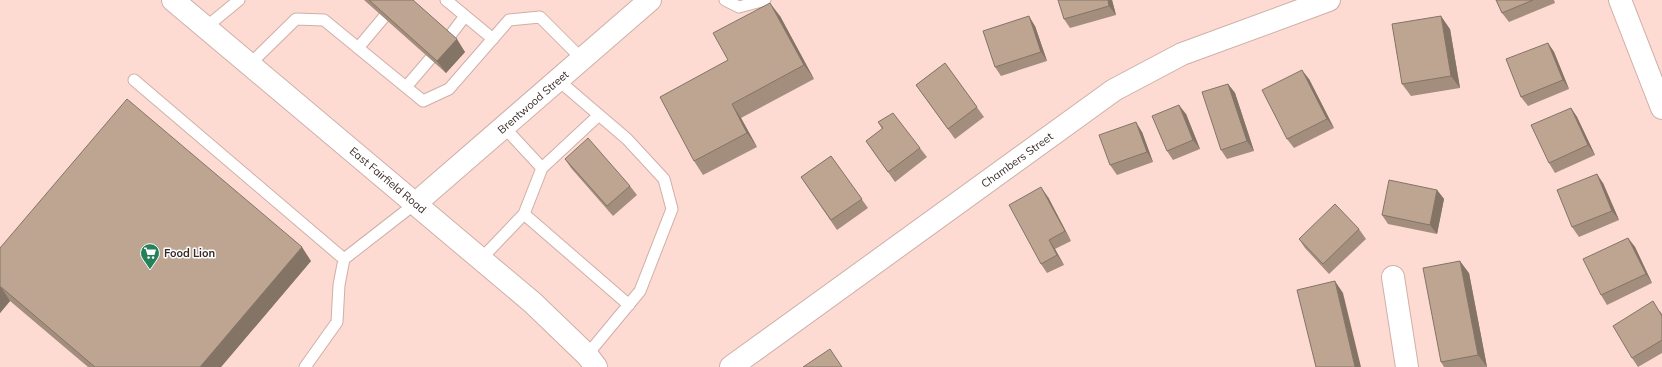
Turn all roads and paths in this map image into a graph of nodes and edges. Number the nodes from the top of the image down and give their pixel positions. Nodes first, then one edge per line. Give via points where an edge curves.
1 (173, 0) edge
2 (240, 0) edge
3 (446, 0) edge
4 (650, 0) edge
5 (725, 0) edge
6 (765, 0) edge
7 (1329, 0) edge
8 (1620, 0) edge
9 (465, 16) junction
10 (384, 17) edge
11 (205, 28) junction
12 (448, 37) edge
13 (492, 39) junction
14 (358, 48) junction
15 (430, 59) edge
16 (582, 59) junction
17 (250, 64) junction
18 (134, 80) dead end
19 (558, 80) junction
20 (406, 87) junction
21 (1662, 108) edge
22 (599, 115) junction
23 (504, 127) junction
24 (542, 168) junction
25 (416, 203) junction
26 (524, 214) junction
27 (344, 259) junction
28 (481, 259) junction
29 (1393, 277) dead end
30 (628, 305) junction
31 (592, 361) edge
32 (305, 367) edge
33 (731, 367) edge
34 (1407, 367) edge

1 - 11 street, East Fairfield Road
2 - 11 lane
3 - 9 lane
4 - 16 street, Brentwood Street
5 - 6 lane via 739,7
7 - 33 street, Chambers Street via 1182,54 1114,90
8 - 21 street
9 - 12 lane
9 - 13 lane
10 - 14 lane
11 - 17 street, East Fairfield Road
13 - 16 lane via 509,20 540,17
13 - 20 lane via 449,89 423,101
14 - 17 lane via 324,20 296,19
14 - 20 lane
15 - 20 lane
16 - 19 street, Brentwood Street
17 - 25 street, East Fairfield Road
18 - 27 lane
19 - 22 lane
19 - 23 street, Brentwood Street
22 - 24 lane
22 - 30 lane via 627,139 664,178 672,209 640,291
23 - 24 lane
23 - 25 street, Brentwood Street
24 - 26 lane
25 - 27 lane
25 - 28 street, East Fairfield Road
26 - 28 lane
26 - 30 lane
27 - 32 lane via 338,285 337,322
28 - 31 street, East Fairfield Road via 533,303
29 - 34 street
30 - 31 lane

